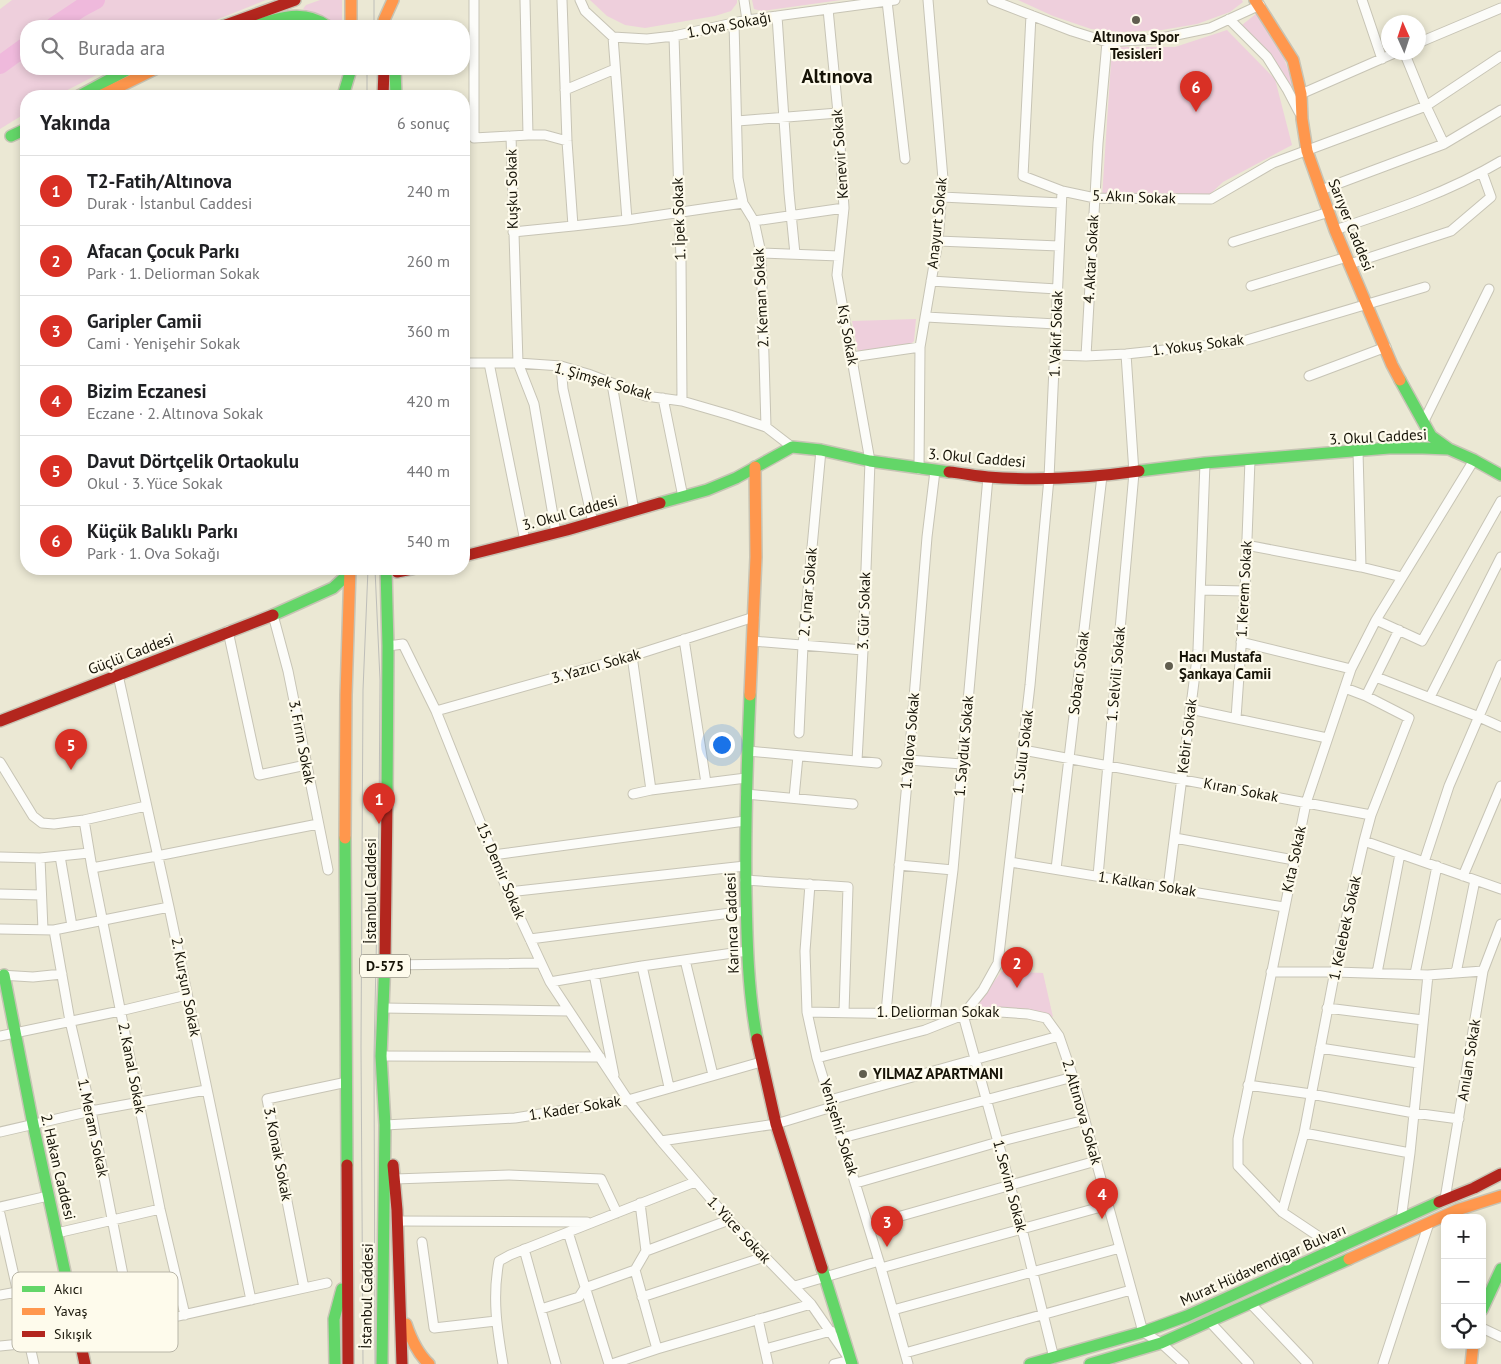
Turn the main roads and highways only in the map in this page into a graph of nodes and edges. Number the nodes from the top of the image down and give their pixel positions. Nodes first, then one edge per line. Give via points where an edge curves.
1 (295, 0) edge
2 (384, 0) edge
3 (393, 0) edge
4 (351, 2) edge
5 (1258, 3) edge
6 (240, 20) edge
7 (277, 20) edge
8 (317, 20) edge
9 (351, 20) edge
10 (385, 20) edge
11 (386, 20) edge
12 (118, 75) edge
13 (143, 75) edge
14 (349, 75) edge
15 (351, 75) edge
16 (384, 75) edge
17 (395, 75) edge
18 (90, 90) edge
19 (112, 90) edge
20 (345, 90) edge
21 (351, 90) edge
22 (383, 90) edge
23 (396, 90) edge
24 (20, 131) edge
25 (0, 144) edge
26 (1449, 449) junction
27 (756, 467) junction
28 (1500, 471) edge
29 (470, 555) edge
30 (336, 575) edge
31 (346, 575) edge
32 (349, 575) edge
33 (392, 575) edge
34 (322, 599) junction
35 (337, 603) dead end
36 (348, 620) junction
37 (0, 721) edge
38 (2, 975) edge
39 (384, 1125) junction
40 (1501, 1174) edge
41 (1501, 1196) edge
42 (348, 1264) junction
43 (1501, 1269) edge
44 (65, 1272) edge
45 (401, 1303) junction
46 (1485, 1304) edge
47 (334, 1319) junction
48 (1473, 1349) edge
49 (325, 1357) dead end
50 (851, 1362) edge
51 (334, 1364) edge
52 (348, 1364) edge
53 (382, 1364) edge
54 (402, 1364) edge
55 (429, 1364) edge
56 (1030, 1364) edge
57 (1090, 1364) edge
58 (1471, 1364) edge

1 - 6 main road
2 - 10 main road
3 - 11 main road
4 - 9 main road
5 - 26 main road, Sarıyer Caddesi via 1293,60 1301,94 1307,151 1335,230 1392,365 1423,423 1432,436
7 - 8 main road via 294,17
12 - 18 main road
13 - 19 main road
14 - 20 main road
15 - 21 main road
16 - 22 main road
17 - 23 main road
24 - 25 main road
26 - 27 main road, 3. Okul Caddesi via 1389,448 1205,463 1102,476 1049,478 988,477 919,469 792,447
26 - 28 main road, 3. Okul Caddesi
27 - 29 main road, 3. Okul Caddesi via 707,490
27 - 50 main road, Karınca Caddesi via 756,557 745,821 751,1008 776,1124
30 - 34 main road
31 - 34 main road, Güçlü Caddesi
32 - 36 main road, İstanbul Caddesi
33 - 39 main road, İstanbul Caddesi / D-575 via 381,1056
34 - 37 main road, Güçlü Caddesi
35 - 36 main road
36 - 42 main road, İstanbul Caddesi via 345,838
38 - 44 main road, 2. Hakan Caddesi
39 - 45 main road via 396,1179
39 - 53 main road, İstanbul Caddesi / D-575
40 - 56 main road, Murat Hüdavendigar Bulvarı via 1187,1316
41 - 57 main road, Murat Hüdavendigar Bulvarı via 1457,1210 1161,1342
42 - 47 main road
42 - 52 main road, İstanbul Caddesi
43 - 46 main road
45 - 54 main road
45 - 55 main road via 414,1345
47 - 49 main road
47 - 51 main road
48 - 58 main road

